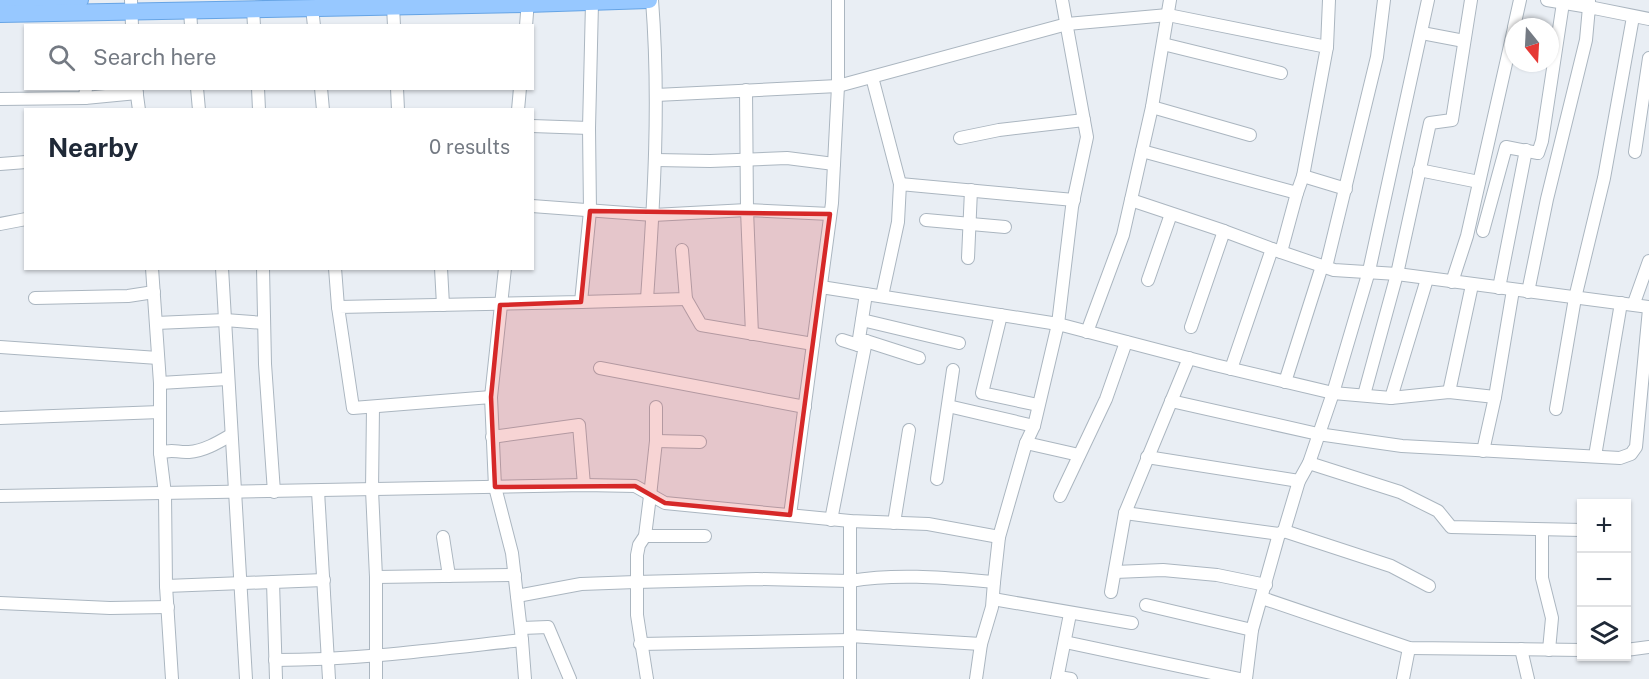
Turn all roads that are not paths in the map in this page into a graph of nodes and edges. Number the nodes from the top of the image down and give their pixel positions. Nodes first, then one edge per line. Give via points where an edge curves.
1 (80, 0) edge
2 (650, 0) edge
3 (838, 0) edge
4 (1062, 0) edge
5 (1170, 0) edge
6 (1329, 0) edge
7 (1384, 0) edge
8 (1428, 0) edge
9 (1471, 0) edge
10 (1520, 0) edge
11 (1547, 0) edge
12 (0, 1) edge
13 (34, 1) edge
14 (528, 2) edge
15 (592, 3) junction
16 (1563, 3) junction
17 (290, 4) edge
18 (1589, 4) edge
19 (393, 6) junction
20 (312, 8) junction
21 (131, 12) edge
22 (0, 14) edge
23 (1168, 15) junction
24 (190, 17) edge
25 (253, 17) edge
26 (1634, 17) junction
27 (1516, 18) edge
28 (1649, 20) edge
29 (315, 24) edge
30 (394, 24) edge
31 (525, 24) edge
32 (1067, 24) junction
33 (1422, 33) junction
34 (1464, 41) junction
35 (1163, 44) junction
36 (1327, 48) junction
37 (1649, 58) edge
38 (1505, 67) edge
39 (1281, 73) dead end
40 (872, 77) junction
41 (838, 86) junction
42 (197, 90) edge
43 (258, 90) edge
44 (321, 90) edge
45 (398, 90) edge
46 (520, 90) edge
47 (746, 90) junction
48 (136, 91) edge
49 (85, 93) edge
50 (656, 95) junction
51 (0, 99) edge
52 (1152, 107) junction
53 (139, 108) edge
54 (200, 108) edge
55 (259, 108) edge
56 (323, 108) edge
57 (398, 108) edge
58 (518, 108) edge
59 (1084, 120) junction
60 (534, 126) edge
61 (589, 128) junction
62 (1250, 135) dead end
63 (960, 138) dead end
64 (1526, 150) junction
65 (1142, 151) junction
66 (1635, 152) dead end
67 (747, 159) junction
68 (656, 160) junction
69 (24, 162) edge
70 (0, 164) edge
71 (834, 164) junction
72 (1419, 170) junction
73 (1303, 176) junction
74 (1479, 182) junction
75 (900, 184) junction
76 (1346, 189) junction
77 (971, 190) junction
78 (1297, 192) junction
79 (1074, 200) junction
80 (1131, 200) junction
81 (534, 206) edge
82 (747, 210) junction
83 (590, 211) junction
84 (653, 214) junction
85 (830, 214) junction
86 (1171, 214) junction
87 (24, 219) edge
88 (926, 220) dead end
89 (970, 223) junction
90 (0, 224) edge
91 (1005, 227) dead end
92 (1224, 231) junction
93 (1483, 231) dead end
94 (682, 250) dead end
95 (1277, 251) junction
96 (968, 258) dead end
97 (1649, 262) edge
98 (1324, 266) junction
99 (152, 270) edge
100 (222, 270) edge
101 (263, 270) edge
102 (335, 270) edge
103 (441, 270) edge
104 (504, 270) edge
105 (1369, 271) junction
106 (1397, 274) junction
107 (1427, 279) junction
108 (1148, 280) dead end
109 (1452, 282) junction
110 (1472, 285) junction
111 (821, 287) junction
112 (1499, 288) junction
113 (1513, 290) junction
114 (153, 292) junction
115 (1528, 292) junction
116 (866, 294) junction
117 (882, 296) junction
118 (1575, 297) junction
119 (34, 298) dead end
120 (647, 299) junction
121 (686, 299) junction
122 (581, 302) junction
123 (1621, 303) junction
124 (1634, 303) junction
125 (443, 305) junction
126 (500, 305) junction
127 (338, 307) junction
128 (1649, 308) edge
129 (1001, 315) junction
130 (225, 320) junction
131 (862, 320) junction
132 (156, 323) junction
133 (264, 323) junction
134 (1058, 324) junction
135 (1191, 327) dead end
136 (1088, 332) junction
137 (752, 334) junction
138 (842, 340) dead end
139 (1126, 342) junction
140 (862, 343) junction
141 (959, 343) dead end
142 (813, 344) junction
143 (0, 347) edge
144 (158, 358) junction
145 (919, 358) dead end
146 (1189, 358) junction
147 (600, 368) dead end
148 (1232, 369) junction
149 (953, 370) dead end
150 (227, 379) junction
151 (1285, 382) junction
152 (160, 383) junction
153 (1449, 392) junction
154 (1333, 393) junction
155 (1364, 394) junction
156 (491, 397) junction
157 (1495, 397) junction
158 (1391, 398) junction
159 (1171, 401) junction
160 (1038, 405) junction
161 (948, 406) junction
162 (374, 407) junction
163 (656, 407) dead end
164 (805, 407) junction
165 (1556, 409) dead end
166 (160, 412) junction
167 (0, 418) edge
168 (1034, 426) junction
169 (909, 430) dead end
170 (1318, 434) junction
171 (231, 435) junction
172 (492, 437) junction
173 (656, 441) junction
174 (700, 442) dead end
175 (1026, 443) junction
176 (1483, 451) junction
177 (160, 453) junction
178 (1079, 455) junction
179 (1595, 456) junction
180 (1147, 458) junction
181 (1309, 463) junction
182 (937, 479) dead end
183 (1299, 481) junction
184 (584, 485) junction
185 (495, 487) junction
186 (372, 490) junction
187 (318, 491) junction
188 (274, 492) junction
189 (234, 493) junction
190 (165, 494) junction
191 (0, 496) edge
192 (650, 496) junction
193 (1060, 496) dead end
194 (1125, 513) junction
195 (790, 515) junction
196 (831, 520) junction
197 (850, 522) junction
198 (894, 523) junction
199 (1542, 530) junction
200 (1577, 530) edge
201 (1281, 533) junction
202 (645, 536) junction
203 (705, 536) dead end
204 (444, 537) dead end
205 (999, 537) junction
206 (1115, 572) junction
207 (515, 575) junction
208 (376, 576) junction
209 (449, 576) junction
210 (324, 580) junction
211 (850, 581) junction
212 (273, 582) junction
213 (636, 582) junction
214 (994, 582) junction
215 (241, 583) junction
216 (1266, 585) junction
217 (166, 586) junction
218 (1429, 586) dead end
219 (1111, 592) dead end
220 (517, 596) junction
221 (1262, 598) junction
222 (993, 599) junction
223 (0, 603) edge
224 (1146, 605) dead end
225 (168, 607) junction
226 (1070, 614) junction
227 (1132, 624) dead end
228 (1252, 630) junction
229 (522, 634) junction
230 (850, 638) junction
231 (1065, 642) junction
232 (640, 644) junction
233 (981, 644) junction
234 (1649, 647) edge
235 (1409, 648) junction
236 (1631, 649) edge
237 (1521, 650) junction
238 (1549, 650) junction
239 (1577, 650) edge
240 (375, 657) junction
241 (275, 660) junction
242 (328, 660) junction
243 (1057, 678) edge
244 (172, 679) edge
245 (246, 679) edge
246 (276, 679) edge
247 (329, 679) edge
248 (376, 679) edge
249 (525, 679) edge
250 (570, 679) edge
251 (647, 679) edge
252 (850, 679) edge
253 (976, 679) edge
254 (1071, 679) edge
255 (1240, 679) edge
256 (1246, 679) edge
257 (1403, 679) edge
258 (1528, 679) edge

1 - 13 main road
2 - 15 main road
2 - 50 street
3 - 41 street
4 - 32 street
5 - 23 street
6 - 36 street
7 - 76 street via 1377,57
8 - 33 street
9 - 34 street
10 - 27 street
11 - 16 street
12 - 13 main road
14 - 15 main road
14 - 19 main road
14 - 31 street
15 - 61 street
16 - 18 street
16 - 64 street via 1542,141 1538,153
17 - 20 main road
17 - 25 main road
18 - 26 street
18 - 115 street via 1586,40
19 - 20 main road
19 - 30 street
20 - 29 street
21 - 22 main road
21 - 24 main road
23 - 32 street
23 - 35 street
23 - 36 street
24 - 25 main road
26 - 28 street
26 - 118 street via 1604,178
32 - 40 street
32 - 59 street
33 - 34 street
33 - 105 street
34 - 72 street via 1452,120 1430,123
35 - 39 street
35 - 52 street
36 - 73 street
37 - 66 street
38 - 74 street
40 - 41 street
40 - 75 street
41 - 47 street
41 - 71 street
42 - 54 street
43 - 55 street
44 - 56 street
45 - 57 street
46 - 58 street
47 - 50 street
47 - 67 street
48 - 49 street
48 - 53 street
49 - 51 street
50 - 68 street
52 - 62 street
52 - 65 street
59 - 63 street
59 - 79 street via 1087,137
60 - 61 street
61 - 83 street
64 - 93 street via 1506,147
64 - 112 street
65 - 78 street
65 - 80 street
67 - 68 street
67 - 71 street via 787,158
67 - 82 street
68 - 84 street
69 - 70 street
71 - 85 street
72 - 74 street
72 - 106 street
73 - 76 street
73 - 78 street
74 - 109 street
75 - 77 street
75 - 117 street via 898,222
76 - 98 street
77 - 79 street
77 - 89 street
78 - 95 street
79 - 134 street
80 - 86 street
80 - 136 street via 1123,235
81 - 83 street
82 - 84 street
82 - 85 street
82 - 137 street
83 - 84 street
83 - 122 street
84 - 120 street
85 - 111 street
86 - 92 street
86 - 108 street
87 - 90 street
88 - 89 street
89 - 91 street
89 - 96 street
92 - 95 street
92 - 135 street
94 - 121 street
95 - 98 street
95 - 148 street
97 - 124 street
98 - 105 street
98 - 151 street
99 - 114 street
100 - 130 street
101 - 133 street
102 - 127 street
103 - 125 street
104 - 126 street
105 - 106 street
105 - 154 street
106 - 107 street
106 - 155 street
107 - 109 street
107 - 158 street
109 - 110 street
110 - 112 street
110 - 153 street
111 - 116 street
111 - 142 street
112 - 113 street
113 - 115 street
113 - 157 street
114 - 119 street
114 - 132 street
115 - 118 street
116 - 117 street
116 - 131 street
117 - 129 street
118 - 123 street
118 - 165 street
120 - 121 street
120 - 122 street
121 - 137 street via 701,326
122 - 126 street
123 - 124 street
123 - 179 street
124 - 128 street
125 - 126 street
125 - 127 street
126 - 156 street
127 - 162 street via 353,408
128 - 179 street via 1635,452 1620,458
129 - 134 street
129 - 160 street via 981,393
130 - 132 street
130 - 133 street
130 - 150 street
131 - 140 street
131 - 141 street
132 - 144 street
133 - 188 street
134 - 136 street
134 - 160 street
136 - 139 street
137 - 142 street
138 - 140 street
139 - 146 street
139 - 178 street via 1106,399
140 - 145 street
140 - 196 street
142 - 164 street
143 - 144 street
144 - 152 street
146 - 148 street
146 - 159 street
147 - 164 street
148 - 151 street
149 - 161 street
150 - 152 street
150 - 171 street
151 - 154 street
152 - 166 street
153 - 157 street
153 - 158 street
154 - 155 street
154 - 170 street
155 - 158 street
156 - 162 street
156 - 172 street
157 - 176 street
159 - 170 street
159 - 180 street
160 - 168 street
161 - 168 street
161 - 182 street
162 - 186 street
163 - 173 street
164 - 195 street
166 - 167 street
166 - 177 street
168 - 175 street
169 - 198 street
170 - 176 street via 1402,446
170 - 181 street
171 - 177 street via 189,452 169,449
171 - 189 street
172 - 184 street via 579,424
172 - 185 street
173 - 174 street
173 - 192 street
175 - 178 street
175 - 205 street
176 - 179 street
177 - 190 street
178 - 193 street
180 - 183 street
180 - 194 street
181 - 183 street
181 - 199 street via 1400,492 1438,511 1451,526
183 - 201 street
184 - 185 street
184 - 192 street via 636,486
185 - 186 street
185 - 207 street
186 - 187 street
186 - 208 street
187 - 188 street
187 - 210 street
188 - 189 street
189 - 190 street
189 - 215 street
190 - 191 street
190 - 217 street
192 - 195 street via 665,503
192 - 202 street
194 - 201 street
194 - 206 street
195 - 196 street
196 - 197 street
197 - 198 street
197 - 211 street
198 - 205 street via 928,524
199 - 200 street
199 - 238 street via 1542,578 1552,618
201 - 216 street
201 - 218 street via 1392,566
202 - 203 street
202 - 213 street via 637,555
204 - 209 street
205 - 214 street
206 - 216 street via 1217,574
206 - 219 street
207 - 209 street
207 - 220 street
208 - 209 street
208 - 240 street
210 - 212 street
210 - 242 street
211 - 213 street
211 - 214 street via 921,576
211 - 230 street
212 - 215 street
212 - 241 street
213 - 220 street via 581,584
213 - 232 street
214 - 222 street
215 - 217 street
215 - 245 street
216 - 221 street
217 - 225 street
220 - 229 street
221 - 228 street
221 - 235 street
222 - 226 street
222 - 233 street
223 - 225 street
224 - 228 street
225 - 244 street
226 - 227 street
226 - 231 street
228 - 256 street
229 - 240 street
229 - 249 street
229 - 250 street via 548,627
230 - 232 street
230 - 233 street
230 - 252 street
231 - 243 street
231 - 255 street
232 - 251 street
233 - 253 street
234 - 236 street
235 - 237 street
235 - 257 street
237 - 238 street
237 - 258 street
238 - 239 street
240 - 242 street
240 - 248 street
241 - 242 street
241 - 246 street
242 - 247 street
243 - 254 street

